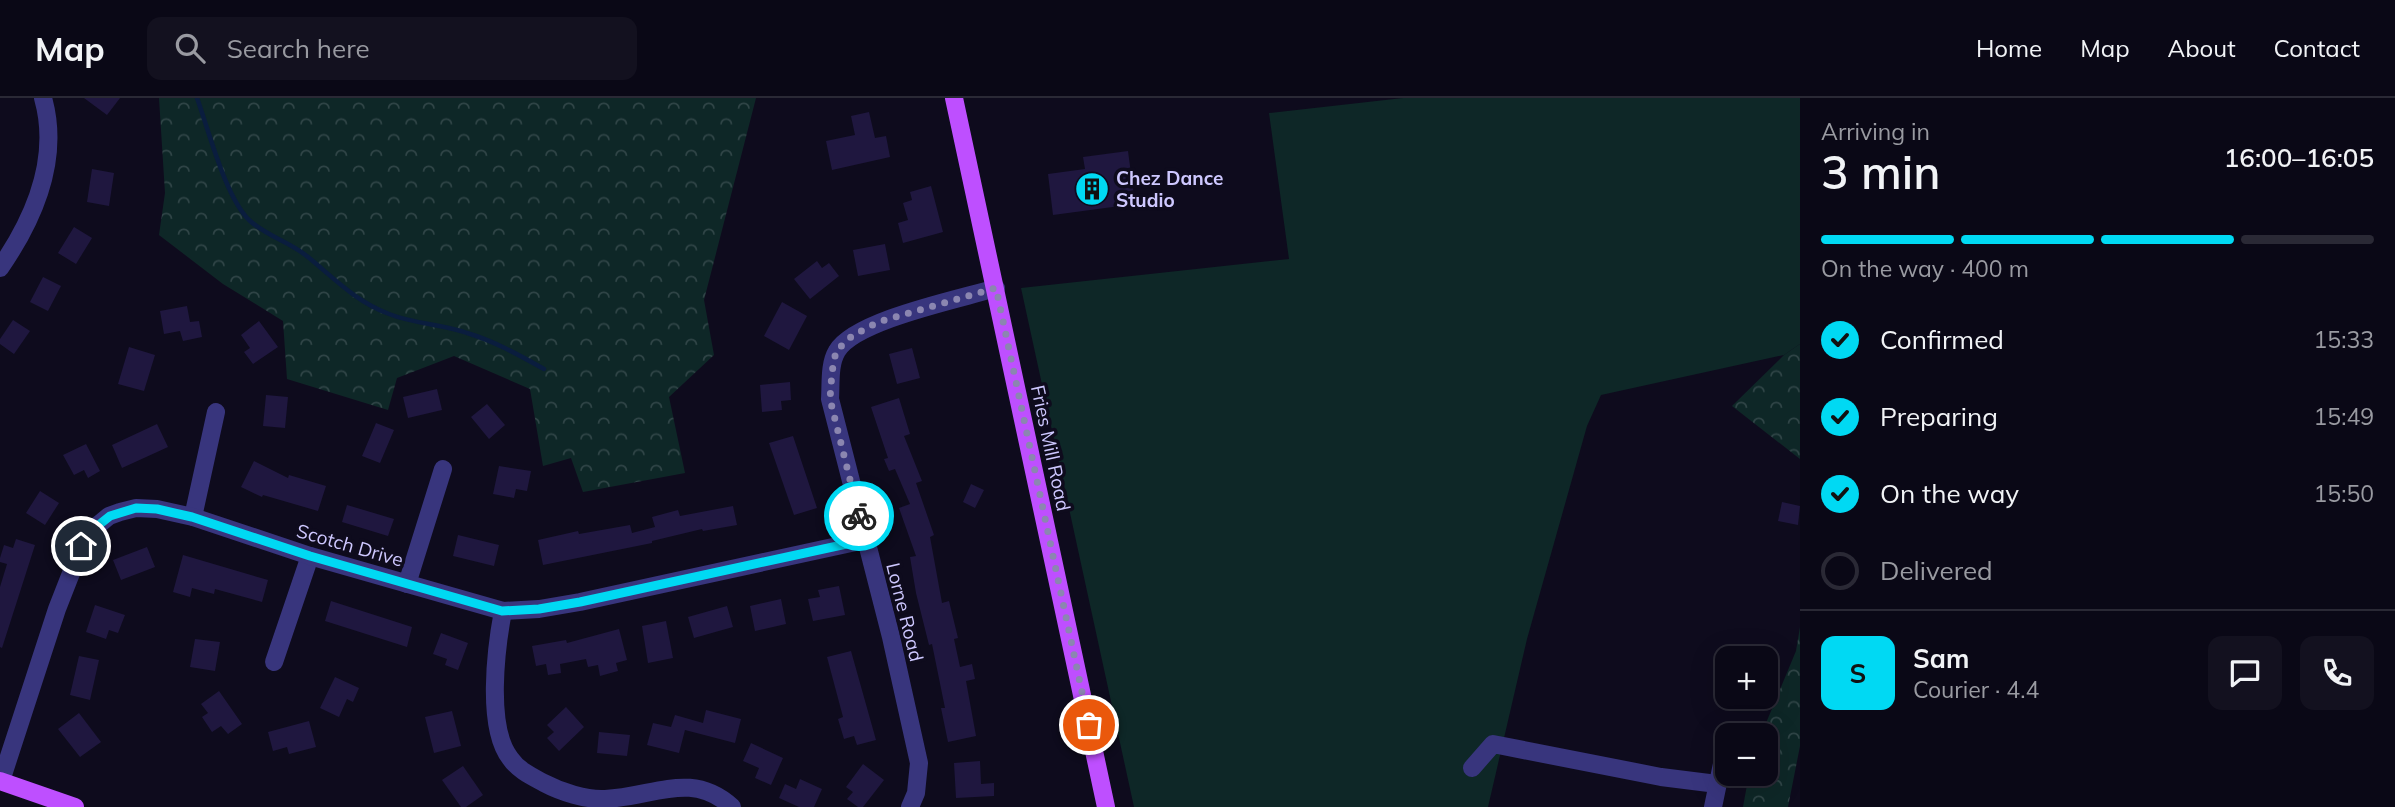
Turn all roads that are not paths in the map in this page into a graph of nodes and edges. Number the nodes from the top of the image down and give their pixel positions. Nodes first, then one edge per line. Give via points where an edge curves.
1 (43, 98) edge
2 (954, 98) edge
3 (0, 268) edge
4 (996, 288) junction
5 (216, 412) dead end
6 (443, 468) dead end
7 (192, 517) junction
8 (865, 540) junction
9 (310, 556) junction
10 (407, 584) junction
11 (502, 611) junction
12 (274, 662) dead end
13 (1472, 768) dead end
14 (0, 781) edge
15 (1715, 785) edge
16 (1717, 786) edge
17 (75, 807) edge
18 (732, 807) edge
19 (911, 807) edge
20 (1106, 807) edge
21 (1713, 807) edge

1 - 3 street via 50,130 48,159 29,219
2 - 4 main road, Fries Mill Road
4 - 8 street, Lorne Road via 878,322 836,351 830,399
4 - 20 main road, Fries Mill Road
5 - 7 street
6 - 10 street
7 - 9 street, Scotch Drive
7 - 14 street, Scotch Drive via 136,508 110,516 86,535
8 - 11 street, Scotch Drive via 580,602
8 - 19 street, Lorne Road via 919,763
9 - 10 street, Scotch Drive
9 - 12 street
10 - 11 street, Scotch Drive
11 - 18 street via 494,709 508,756 523,771 553,788 602,799 695,787 714,792
13 - 15 street via 1493,744
14 - 17 main road
16 - 21 street

